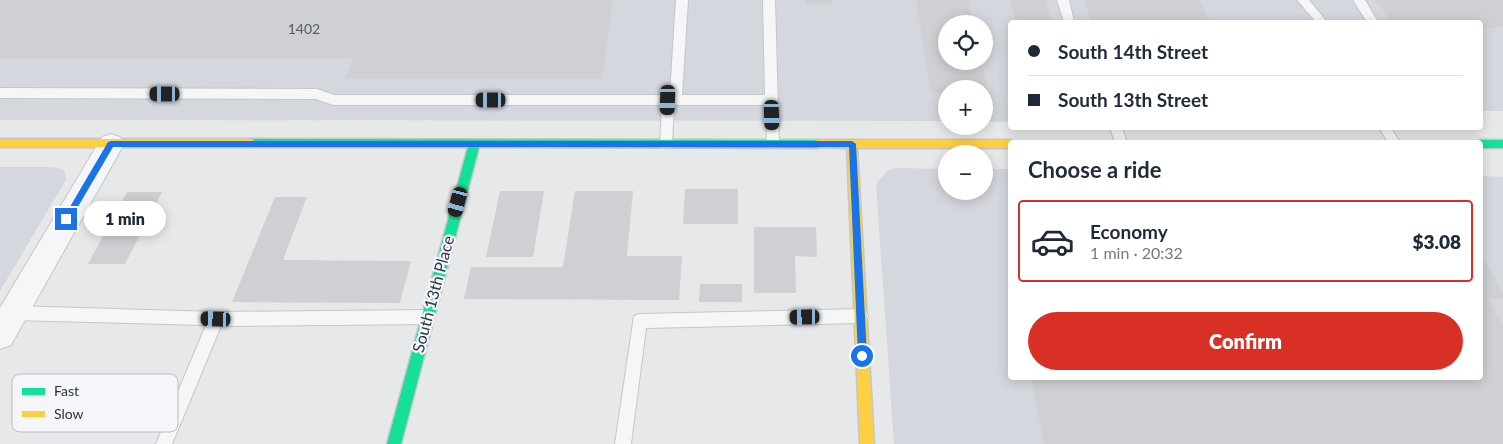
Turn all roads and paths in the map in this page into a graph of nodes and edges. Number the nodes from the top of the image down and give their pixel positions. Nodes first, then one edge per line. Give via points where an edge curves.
1 (682, 0) edge
2 (769, 0) edge
3 (1063, 0) edge
4 (1303, 0) edge
5 (1359, 0) edge
6 (1068, 20) edge
7 (1320, 20) edge
8 (1372, 20) edge
9 (0, 93) edge
10 (672, 100) junction
11 (771, 100) junction
12 (0, 143) edge
13 (111, 144) junction
14 (666, 144) junction
15 (773, 144) junction
16 (852, 144) junction
17 (1008, 144) edge
18 (1483, 144) edge
19 (1503, 144) edge
20 (474, 145) junction
21 (427, 316) junction
22 (860, 316) junction
23 (216, 319) junction
24 (6, 324) edge
25 (178, 410) edge
26 (169, 432) edge
27 (164, 444) edge
28 (394, 444) edge
29 (623, 444) edge
30 (867, 444) edge

1 - 10 lane
2 - 11 lane
3 - 6 lane
4 - 7 lane
5 - 8 lane
9 - 10 lane via 316,94 333,100
10 - 11 lane
10 - 14 lane
11 - 15 lane
12 - 13 main road
13 - 20 main road
13 - 24 street
14 - 15 main road
14 - 20 main road
15 - 16 main road
16 - 17 main road
16 - 22 main road
18 - 19 main road
20 - 21 main road, South 13th Place
21 - 23 lane
21 - 28 main road, South 13th Place
22 - 29 lane via 639,321
22 - 30 main road
23 - 24 lane
23 - 25 lane
26 - 27 lane

